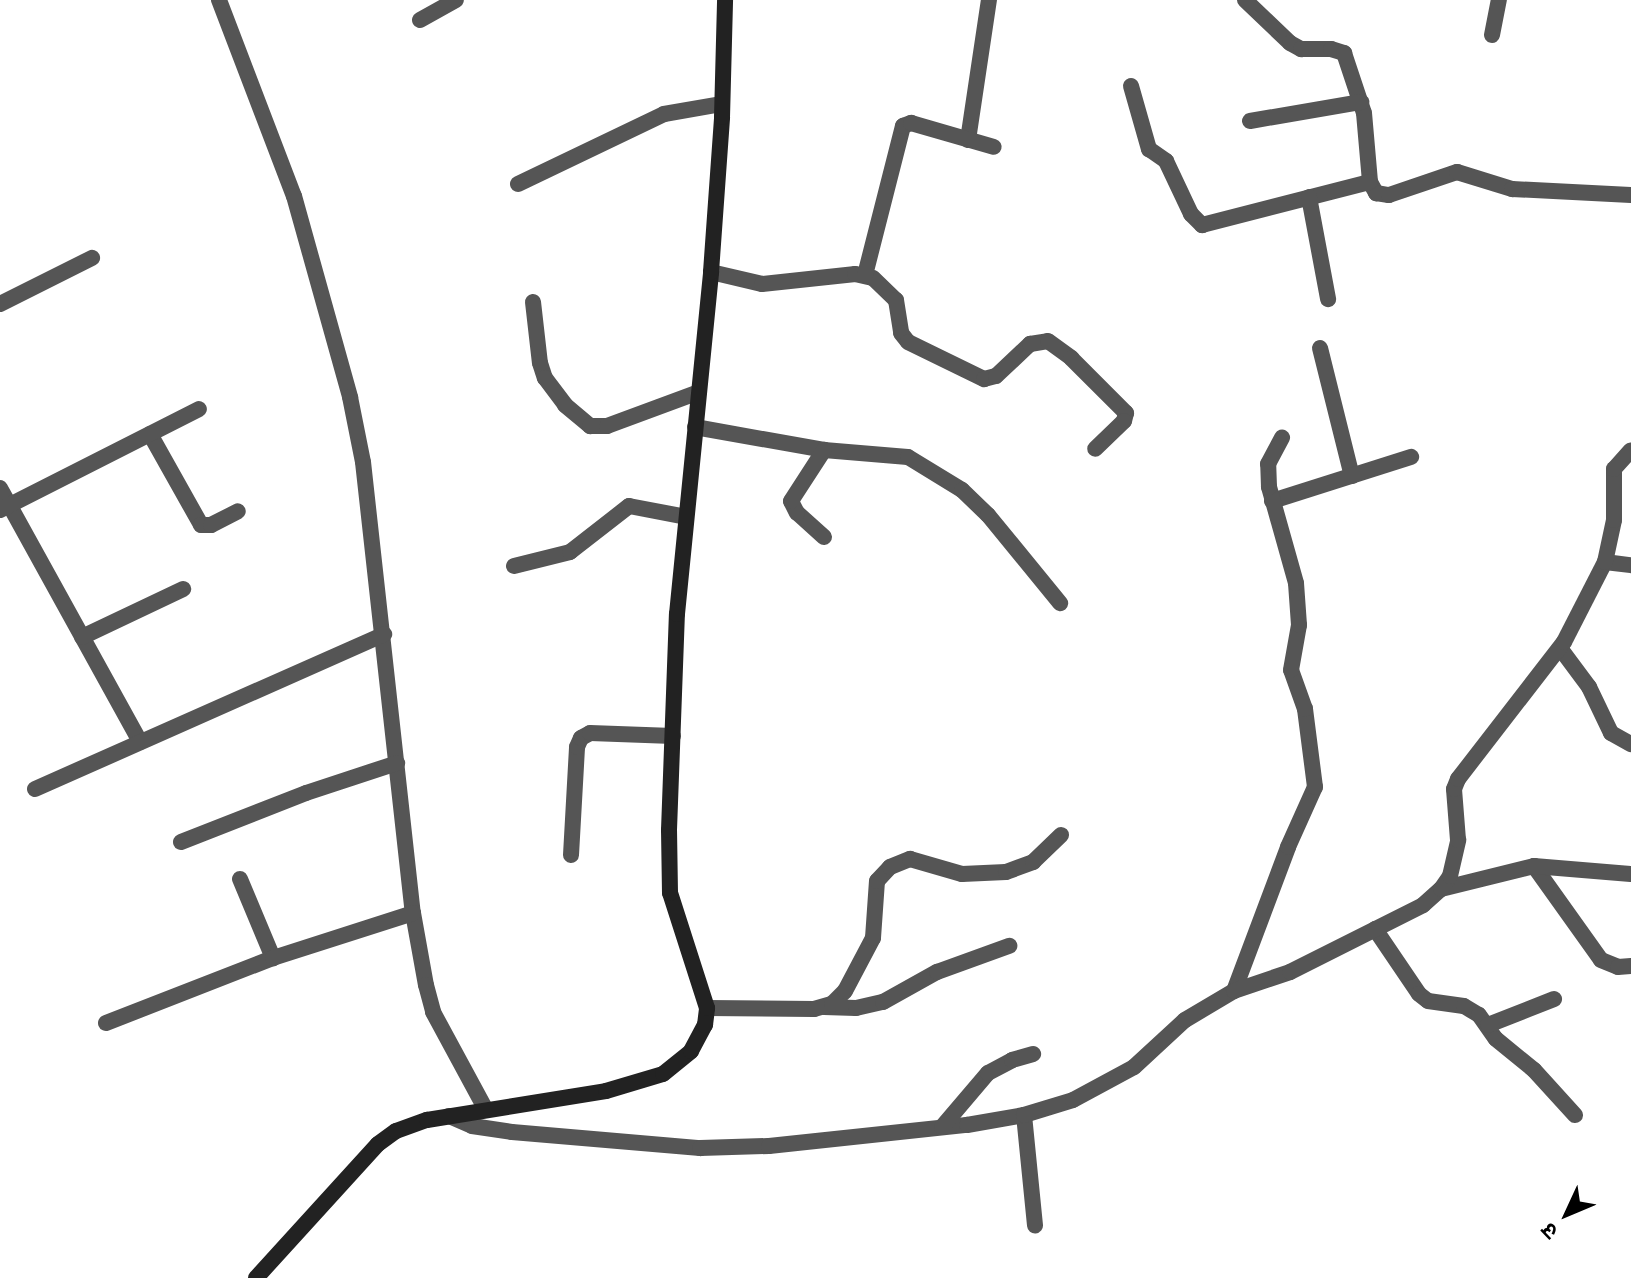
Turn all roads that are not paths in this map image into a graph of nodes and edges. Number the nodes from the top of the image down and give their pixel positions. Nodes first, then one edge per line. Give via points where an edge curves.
1 (219, 0) edge
2 (456, 0) edge
3 (725, 0) edge
4 (989, 0) edge
5 (1245, 0) edge
6 (1499, 0) edge
7 (420, 20) dead end
8 (1492, 35) dead end
9 (1131, 86) dead end
10 (1361, 102) junction
11 (722, 104) junction
12 (1250, 121) dead end
13 (968, 140) junction
14 (994, 147) dead end
15 (1370, 182) junction
16 (518, 184) dead end
17 (1631, 195) edge
18 (1309, 197) junction
19 (92, 258) dead end
20 (711, 272) junction
21 (865, 275) junction
22 (1328, 299) dead end
23 (533, 302) dead end
24 (0, 304) edge
25 (1320, 348) dead end
26 (699, 392) junction
27 (199, 409) dead end
28 (695, 427) junction
29 (150, 434) junction
30 (1282, 438) dead end
31 (1095, 449) dead end
32 (824, 450) junction
33 (1631, 450) edge
34 (1411, 457) dead end
35 (1352, 476) junction
36 (0, 488) edge
37 (1272, 501) junction
38 (5, 507) edge
39 (238, 511) dead end
40 (686, 517) junction
41 (824, 537) dead end
42 (1605, 562) junction
43 (1631, 565) edge
44 (514, 566) dead end
45 (183, 589) dead end
46 (1060, 603) dead end
47 (384, 634) junction
48 (82, 637) junction
49 (1560, 648) junction
50 (673, 736) junction
51 (140, 742) junction
52 (1631, 744) edge
53 (397, 763) junction
54 (35, 789) dead end
55 (1061, 835) dead end
56 (181, 842) dead end
57 (571, 855) dead end
58 (1534, 866) junction
59 (1631, 874) edge
60 (240, 879) dead end
61 (1441, 889) junction
62 (413, 913) junction
63 (1375, 929) junction
64 (1009, 946) dead end
65 (273, 958) junction
66 (1631, 966) edge
67 (1234, 991) junction
68 (1554, 999) dead end
69 (824, 1007) junction
70 (707, 1008) junction
71 (106, 1023) dead end
72 (1488, 1025) junction
73 (1033, 1054) dead end
74 (486, 1110) junction
75 (1024, 1115) junction
76 (1575, 1115) dead end
77 (449, 1116) junction
78 (942, 1127) junction
79 (1035, 1225) dead end
80 (256, 1278) edge

1 - 47 street via 294,196 323,291 363,462
2 - 7 street
3 - 11 street
4 - 13 street
5 - 10 street via 1301,49 1344,53
6 - 8 street
9 - 18 street via 1149,149 1171,168 1191,214 1202,225
10 - 12 street
10 - 15 street
11 - 16 street via 664,114
11 - 20 street
13 - 14 street
13 - 21 street via 911,123 901,128
15 - 17 street via 1376,193 1389,195 1457,172 1512,189
15 - 18 street
18 - 22 street
19 - 24 street
20 - 21 street via 762,284
20 - 26 street
21 - 31 street via 896,300 901,333 908,342 984,379 996,376 1036,341 1056,345 1126,413
23 - 26 street via 545,378 590,426 607,426
25 - 35 street
26 - 28 street
27 - 29 street
28 - 32 street
28 - 40 street
29 - 38 street
29 - 39 street via 201,525
30 - 37 street via 1268,464
32 - 41 street via 791,501
32 - 46 street via 889,453 934,470 988,515
33 - 42 street via 1614,469 1614,520
34 - 35 street
35 - 37 street
36 - 38 street
37 - 67 street via 1296,583 1299,625 1291,670 1305,709 1315,787
38 - 48 street
40 - 44 street via 629,506 570,552
40 - 50 street
42 - 43 street
42 - 49 street
45 - 48 street
47 - 51 street
47 - 53 street
48 - 51 street
49 - 52 street via 1589,687 1611,733
49 - 61 street via 1458,779 1458,840 1450,876
50 - 57 street via 590,733 581,738
50 - 70 street via 670,893
51 - 54 street
53 - 56 street
53 - 62 street
55 - 69 street via 1033,862 1006,872 962,874 910,859 890,867 877,881 873,938 845,991
58 - 59 street
58 - 61 street
58 - 66 street via 1601,960
60 - 65 street
61 - 63 street via 1423,905
62 - 65 street
62 - 74 street via 433,1012
63 - 67 street via 1290,972
63 - 72 street via 1419,994 1428,1001 1472,1010
64 - 69 street via 937,972 883,1002
65 - 71 street
67 - 75 street via 1185,1020 1134,1067 1073,1100
68 - 72 street
69 - 70 street
70 - 74 street via 705,1025 691,1051 663,1074 606,1091
72 - 76 street
73 - 78 street via 988,1073
74 - 77 street
75 - 78 street
75 - 79 street
77 - 78 street via 472,1126 512,1132 700,1148
77 - 80 street via 410,1124 387,1137

